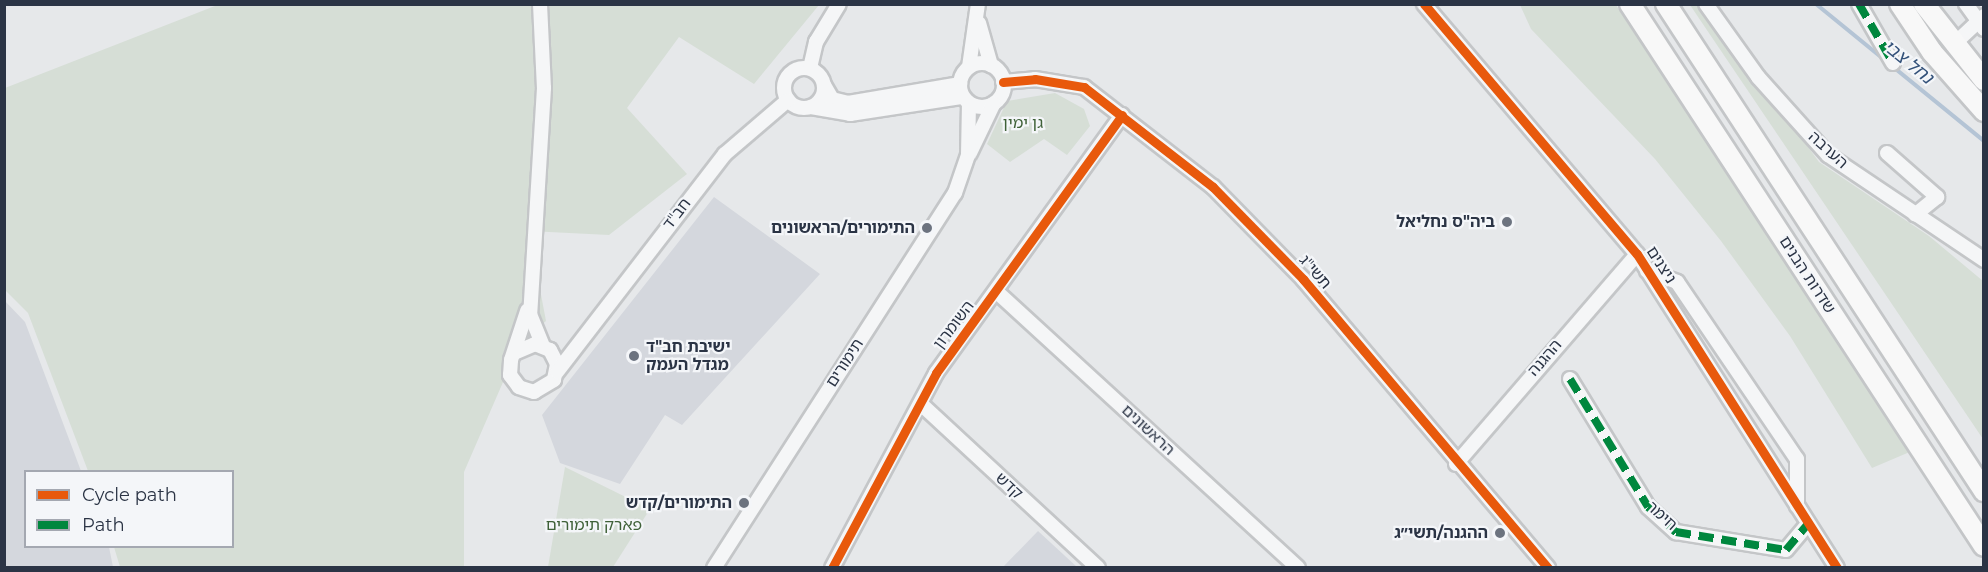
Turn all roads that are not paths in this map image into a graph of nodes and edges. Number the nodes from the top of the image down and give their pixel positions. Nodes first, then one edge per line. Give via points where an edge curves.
1 (540, 4) edge
2 (839, 4) edge
3 (1424, 4) edge
4 (1630, 4) edge
5 (1666, 4) edge
6 (1706, 4) edge
7 (1859, 4) edge
8 (1900, 4) edge
9 (1924, 4) edge
10 (1966, 4) edge
11 (978, 10) edge
12 (1981, 23) edge
13 (1953, 45) junction
14 (1893, 63) dead end
15 (990, 65) junction
16 (969, 67) junction
17 (810, 68) junction
18 (1983, 81) edge
19 (1003, 82) junction
20 (824, 85) junction
21 (964, 95) junction
22 (788, 100) junction
23 (994, 103) junction
24 (811, 107) junction
25 (1983, 111) edge
26 (1122, 115) junction
27 (1887, 153) dead end
28 (968, 155) junction
29 (1915, 214) junction
30 (1636, 254) junction
31 (1983, 260) edge
32 (1647, 271) junction
33 (998, 292) junction
34 (530, 302) junction
35 (578, 340) junction
36 (544, 347) junction
37 (514, 353) junction
38 (557, 372) junction
39 (1570, 379) dead end
40 (921, 404) junction
41 (1455, 464) junction
42 (1983, 491) edge
43 (1797, 506) junction
44 (1808, 524) junction
45 (1983, 546) edge
46 (714, 567) edge
47 (832, 567) edge
48 (1098, 567) edge
49 (1298, 567) edge
50 (1548, 567) edge
51 (1838, 567) edge

1 - 34 street via 544,88
2 - 17 street via 816,42
3 - 30 street, ניצנים
4 - 45 main road, שדרות הבנים
5 - 42 main road, שדרות הבנים
6 - 29 street, הערבה via 1758,77 1828,154
7 - 14 street
8 - 25 main road via 1932,52
9 - 13 main road
10 - 12 street
11 - 15 street
11 - 16 street
12 - 13 street
13 - 18 main road
15 - 16 street
15 - 19 street
16 - 21 street
17 - 20 street
17 - 22 street via 789,73 783,87
19 - 23 street, תימורים
19 - 26 street, תשי"ג via 1035,79 1084,87
20 - 21 street via 832,99 848,103
20 - 24 street via 822,96
21 - 23 street
21 - 24 street via 850,114
21 - 28 street, תימורים
22 - 24 street
22 - 35 street, חב"ד via 724,154
23 - 28 street, תימורים
26 - 33 street, השומרון
26 - 41 street, תשי"ג via 1213,187 1303,279
27 - 29 street via 1937,198
28 - 46 street, תימורים via 955,193
29 - 31 street, הערבה
30 - 32 street, ניצנים
30 - 41 street, ההגנה
32 - 43 street, ניצנים
32 - 43 street via 1677,282 1797,459
33 - 40 street, השומרון via 936,374
33 - 49 street, הראשונים
34 - 36 street via 531,323
34 - 37 street
35 - 36 street
35 - 38 street, חב"ד
36 - 37 street via 527,345
36 - 38 street
37 - 38 street via 510,375 526,391 542,390
39 - 44 street, חימר via 1648,507 1676,532 1786,550
40 - 47 street, השומרון
40 - 48 street, קדש
41 - 50 street, תשי"ג
43 - 44 street, ניצנים
44 - 51 street, ניצנים

